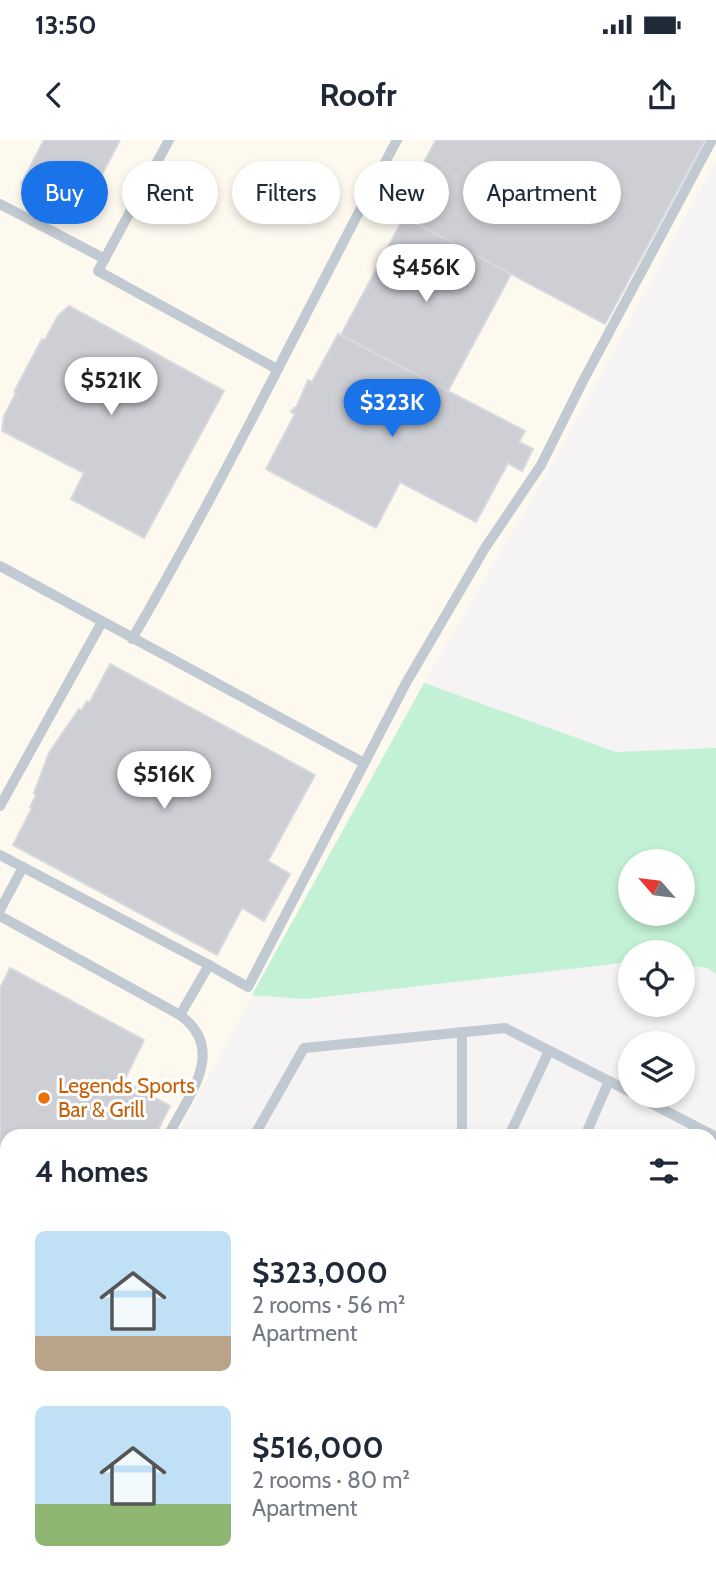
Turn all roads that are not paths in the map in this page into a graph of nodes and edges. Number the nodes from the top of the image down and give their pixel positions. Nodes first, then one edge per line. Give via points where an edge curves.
1 (169, 140) edge
2 (397, 140) edge
3 (712, 140) edge
4 (0, 204) edge
5 (105, 259) junction
6 (277, 369) junction
7 (0, 566) edge
8 (102, 622) junction
9 (132, 639) junction
10 (364, 762) junction
11 (0, 806) edge
12 (0, 855) edge
13 (23, 867) junction
14 (0, 910) edge
15 (0, 916) edge
16 (209, 965) junction
17 (180, 1015) junction
18 (461, 1032) junction
19 (550, 1051) junction
20 (609, 1081) junction
21 (618, 1086) edge
22 (660, 1108) edge
23 (172, 1129) edge
24 (258, 1129) edge
25 (462, 1129) edge
26 (512, 1129) edge
27 (588, 1129) edge
28 (701, 1129) edge

1 - 5 lane
2 - 6 lane
3 - 10 lane via 541,465 485,548
4 - 5 lane
5 - 6 lane via 98,271
6 - 9 lane
7 - 8 lane
8 - 9 lane
8 - 11 lane
9 - 10 lane
10 - 16 lane via 248,987
12 - 13 lane
13 - 14 lane
13 - 16 lane
15 - 17 lane
16 - 17 lane
17 - 23 lane via 201,1039 204,1066
18 - 19 lane via 505,1028
18 - 24 lane via 304,1048
18 - 25 lane
19 - 20 lane
19 - 26 lane
20 - 21 lane
20 - 27 lane
22 - 28 lane

